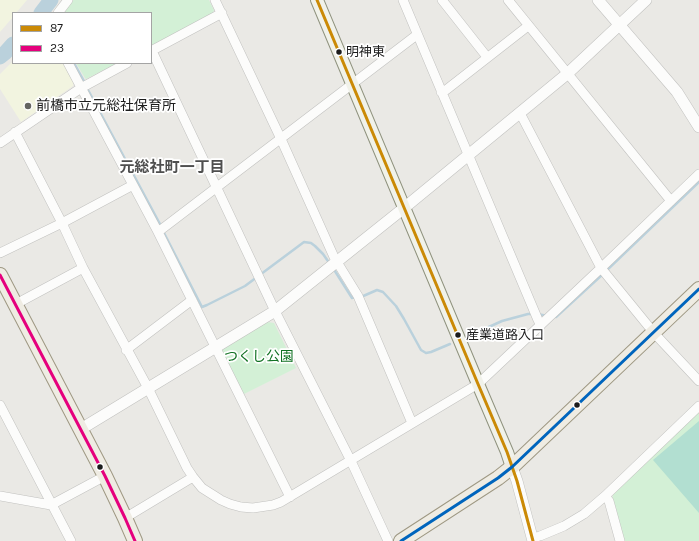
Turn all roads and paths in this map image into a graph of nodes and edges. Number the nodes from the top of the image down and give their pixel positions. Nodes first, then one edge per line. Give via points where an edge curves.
1 (68, 0) edge
2 (215, 0) edge
3 (317, 0) edge
4 (442, 0) edge
5 (508, 0) edge
6 (598, 0) edge
7 (646, 0) edge
8 (405, 1) edge
9 (59, 12) edge
10 (222, 13) junction
11 (528, 26) junction
12 (619, 26) junction
13 (417, 36) junction
14 (152, 51) edge
15 (487, 58) junction
16 (69, 64) edge
17 (125, 64) edge
18 (567, 74) junction
19 (353, 84) junction
20 (81, 88) junction
21 (441, 92) junction
22 (520, 113) junction
23 (699, 127) edge
24 (16, 132) junction
25 (281, 139) junction
26 (0, 143) edge
27 (468, 155) junction
28 (699, 174) edge
29 (133, 185) junction
30 (217, 188) junction
31 (671, 201) junction
32 (404, 208) junction
33 (62, 223) junction
34 (158, 232) junction
35 (0, 253) edge
36 (336, 261) junction
37 (83, 268) junction
38 (601, 268) junction
39 (0, 275) edge
40 (699, 289) edge
41 (192, 300) junction
42 (16, 304) junction
43 (275, 311) junction
44 (540, 325) junction
45 (654, 333) junction
46 (215, 347) junction
47 (126, 350) junction
48 (699, 381) edge
49 (478, 384) junction
50 (148, 388) junction
51 (0, 405) edge
52 (699, 406) edge
53 (412, 423) junction
54 (81, 429) junction
55 (351, 461) junction
56 (512, 467) junction
57 (105, 476) junction
58 (192, 477) junction
59 (0, 496) edge
60 (605, 496) junction
61 (290, 497) junction
62 (51, 504) junction
63 (125, 518) junction
64 (532, 540) edge
65 (71, 541) edge
66 (135, 541) edge
67 (388, 541) edge
68 (401, 541) edge
69 (620, 541) edge

1 - 9 street
2 - 10 street
3 - 19 main road
4 - 15 street
5 - 11 street
6 - 12 street
7 - 12 street
8 - 13 street
10 - 14 street
10 - 25 street
11 - 15 street
11 - 18 street
12 - 18 street
12 - 23 street via 677,92
13 - 19 street
13 - 21 street
14 - 30 street
15 - 21 street
16 - 20 street
17 - 20 street
18 - 22 street
18 - 31 street
19 - 25 street
19 - 32 main road
20 - 24 street
20 - 29 street
21 - 27 street
22 - 27 street
22 - 38 street
24 - 26 street
24 - 33 street
25 - 30 street
25 - 36 street
27 - 32 street
27 - 44 street
28 - 31 street
29 - 33 street
29 - 34 street
30 - 34 street
30 - 43 street
31 - 38 street
32 - 36 street
32 - 49 main road
33 - 35 street
33 - 37 street
34 - 41 street
36 - 43 street
36 - 53 street via 358,296
37 - 42 street
37 - 47 street
38 - 44 street
38 - 45 street
39 - 42 main road
40 - 45 main road
41 - 46 street
41 - 47 street
42 - 54 main road
43 - 46 street
43 - 55 street
44 - 49 street
45 - 48 street
45 - 56 main road
46 - 50 street
46 - 61 street
47 - 50 street
49 - 53 street
49 - 56 main road
50 - 54 street
50 - 58 street
51 - 62 street
52 - 60 street
53 - 55 street
54 - 57 main road
55 - 61 street
55 - 67 street
56 - 64 street
56 - 68 main road
57 - 62 street
57 - 63 main road
58 - 61 street via 214,496 241,507 273,505
58 - 63 street
59 - 62 street
60 - 64 street via 579,517
60 - 69 street
62 - 65 street
63 - 66 main road

